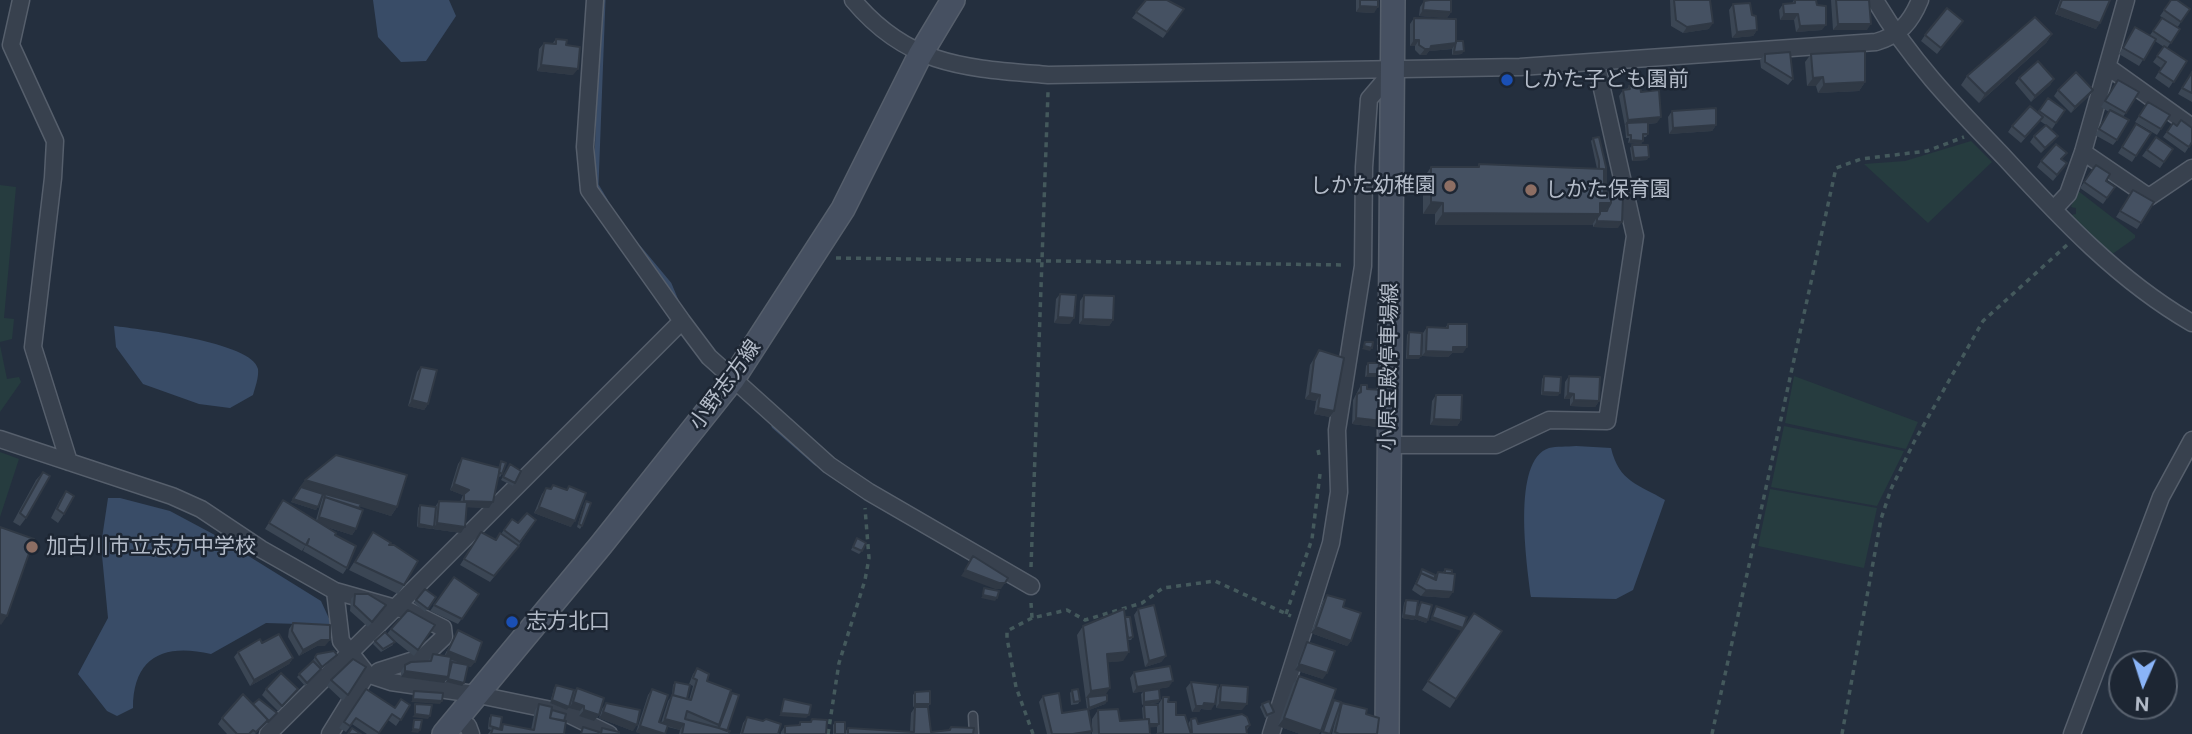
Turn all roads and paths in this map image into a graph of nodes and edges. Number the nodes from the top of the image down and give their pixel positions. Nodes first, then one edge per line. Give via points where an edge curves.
1 (21, 0) edge
2 (595, 0) edge
3 (853, 0) edge
4 (953, 0) edge
5 (1393, 0) edge
6 (1875, 0) edge
7 (1920, 0) edge
8 (2126, 0) edge
9 (1896, 35) junction
10 (920, 55) junction
11 (1596, 62) junction
12 (2108, 67) junction
13 (1392, 71) junction
14 (1048, 75) junction
15 (2192, 127) edge
16 (1978, 130) junction
17 (2083, 152) junction
18 (2192, 168) edge
19 (2054, 209) junction
20 (2078, 233) junction
21 (819, 246) junction
22 (1040, 260) junction
23 (1363, 266) junction
24 (682, 321) junction
25 (2192, 323) edge
26 (733, 379) junction
27 (0, 439) edge
28 (2192, 440) edge
29 (1388, 445) junction
30 (1318, 450) dead end
31 (69, 463) junction
32 (869, 492) junction
33 (1031, 586) junction
34 (335, 591) junction
35 (395, 608) junction
36 (1286, 614) junction
37 (1032, 618) junction
38 (1305, 622) junction
39 (351, 654) junction
40 (371, 675) junction
41 (474, 694) junction
42 (973, 716) dead end
43 (457, 729) edge
44 (268, 734) edge
45 (330, 734) edge
46 (609, 734) edge
47 (828, 734) edge
48 (974, 734) edge
49 (1033, 734) edge
50 (1271, 734) edge
51 (1387, 734) edge
52 (1712, 734) edge
53 (1842, 734) edge
54 (2072, 734) edge

1 - 31 street via 11,45 54,141 33,347
2 - 24 street via 585,148 589,190
3 - 10 street via 875,26
4 - 10 main road, 小野志方線
5 - 13 main road, 小原宝殿停車場線
6 - 9 street
7 - 9 street via 1913,18
8 - 12 street
9 - 11 street via 1876,41
9 - 16 street
10 - 14 street via 987,70
10 - 21 main road, 小野志方線 via 843,209
11 - 13 street
11 - 29 street via 1635,236 1607,421 1549,420 1496,445
12 - 15 street
12 - 17 street
13 - 14 street
13 - 23 street via 1369,99
13 - 29 main road, 小原宝殿停車場線
14 - 22 path
16 - 19 street
16 - 52 path via 1927,151 1860,159 1836,168
17 - 18 street via 2149,197
17 - 19 street via 2068,194
19 - 20 street
20 - 25 street via 2142,292
20 - 53 path via 1983,321 1891,489 1881,519
21 - 22 path via 839,259
21 - 26 main road, 小野志方線
22 - 23 path
22 - 33 path
23 - 38 street via 1337,430 1339,492 1331,542
24 - 26 street
24 - 35 street
26 - 32 street via 829,465
26 - 41 main road, 小野志方線
27 - 31 street
28 - 54 street via 2161,497
29 - 51 main road, 小原宝殿停車場線
30 - 36 path via 1321,464 1312,538
31 - 34 street via 201,509
32 - 33 street
32 - 47 path via 865,510 869,558 842,651
33 - 37 path
34 - 35 street
34 - 39 street via 341,640
35 - 39 street
35 - 40 street via 443,628 444,637 423,657
36 - 37 path via 1215,581 1163,587 1142,603 1085,620 1067,610
36 - 38 path
37 - 49 path via 1006,634 1016,687
38 - 50 street
39 - 40 street
39 - 44 street
40 - 41 street
40 - 45 street
41 - 43 main road, 小野志方線
41 - 46 street via 566,713
42 - 48 lane

